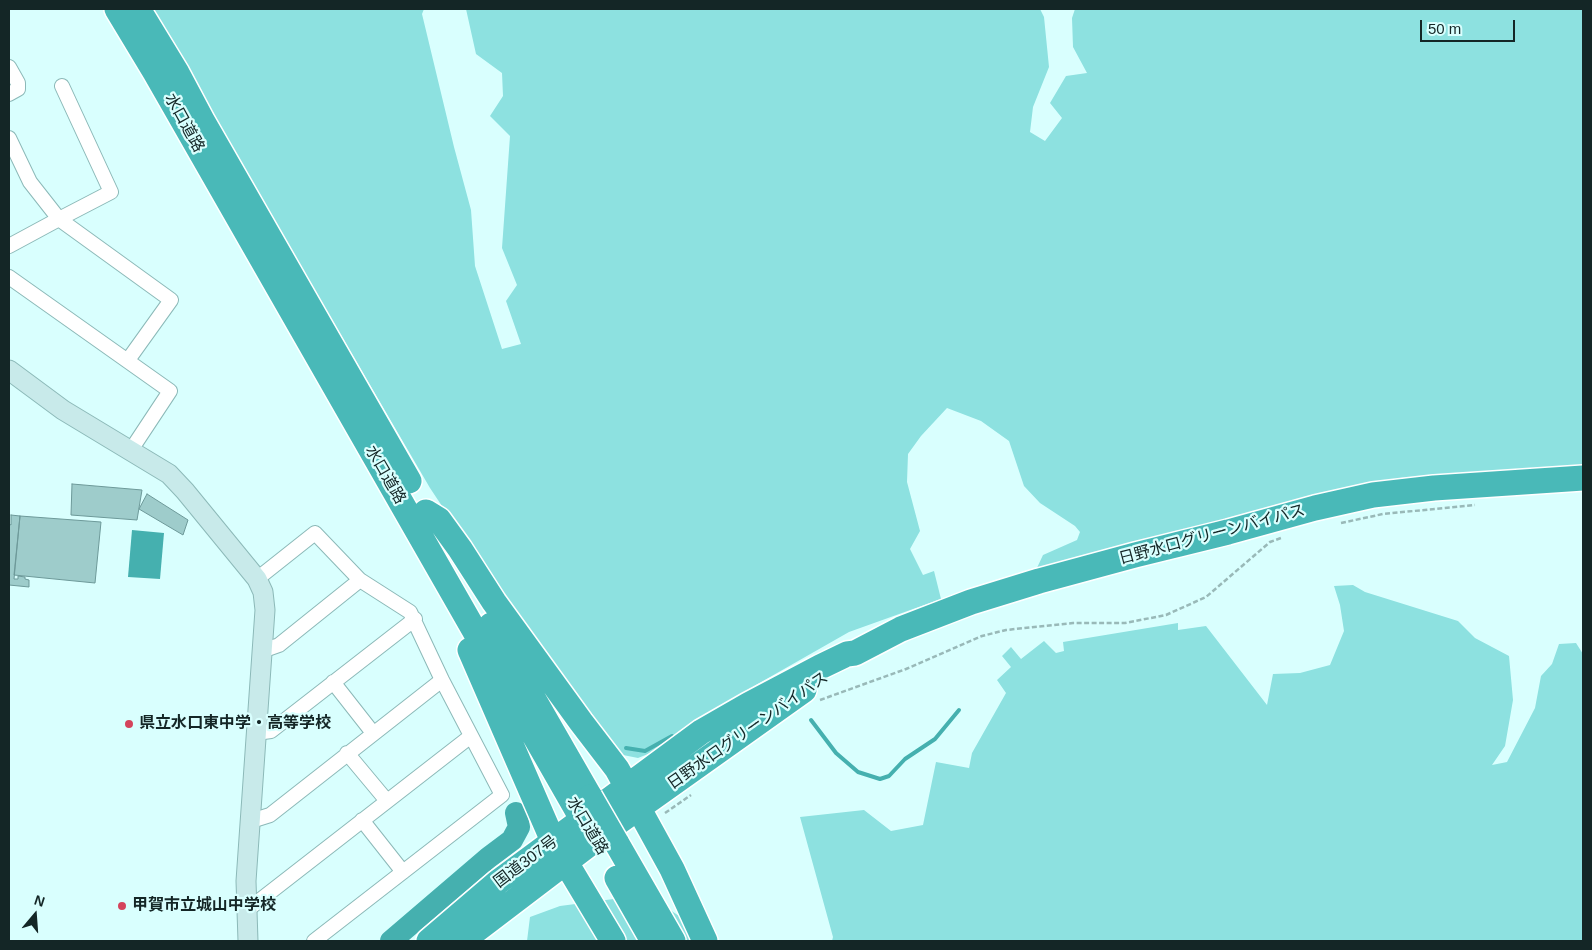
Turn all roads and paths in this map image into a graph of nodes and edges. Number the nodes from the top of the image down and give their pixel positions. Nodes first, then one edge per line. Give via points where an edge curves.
1 (117, 9) edge
2 (138, 9) edge
3 (9, 67) edge
4 (62, 86) dead end
5 (9, 94) edge
6 (9, 138) edge
7 (12, 155) edge
8 (60, 220) junction
9 (9, 246) edge
10 (9, 277) edge
11 (128, 360) junction
12 (9, 370) edge
13 (131, 450) junction
14 (1583, 478) edge
15 (1476, 505) dead end
16 (426, 512) junction
17 (1336, 524) dead end
18 (1288, 535) dead end
19 (420, 536) junction
20 (257, 579) junction
21 (360, 580) junction
22 (414, 619) junction
23 (262, 651) junction
24 (855, 653) junction
25 (442, 680) junction
26 (333, 682) junction
27 (816, 703) dead end
28 (256, 733) junction
29 (373, 733) junction
30 (471, 736) junction
31 (604, 752) junction
32 (347, 753) junction
33 (660, 763) junction
34 (698, 790) dead end
35 (633, 798) junction
36 (387, 801) junction
37 (583, 803) junction
38 (362, 820) junction
39 (251, 821) junction
40 (553, 841) junction
41 (609, 847) junction
42 (566, 863) junction
43 (403, 872) junction
44 (246, 912) junction
45 (248, 941) edge
46 (314, 941) edge
47 (429, 941) edge
48 (462, 941) edge
49 (613, 941) edge
50 (653, 941) edge
51 (673, 941) edge
52 (705, 941) edge

1 - 19 highway, 水口道路
2 - 16 highway, 水口道路
3 - 5 street via 18,83 18,89
4 - 8 street via 111,192
6 - 7 street
7 - 8 street
8 - 9 street
8 - 11 street via 171,300
10 - 11 street
11 - 13 street via 170,392
12 - 13 street via 63,410
13 - 20 street via 169,474
14 - 24 highway, 日野水口グリーンバイパス via 1434,488 1315,508 980,600 901,629
15 - 17 path via 1383,514
16 - 31 highway via 440,520 494,602
16 - 37 highway, 水口道路
18 - 27 path via 1270,542 1206,596 1166,615 1125,622 1006,630 982,636 906,670
19 - 37 highway, 水口道路
19 - 40 highway via 419,545 468,646
20 - 21 street via 315,533
20 - 23 street via 263,592 265,610
21 - 22 street via 410,612
21 - 23 street via 278,645
22 - 25 street
22 - 26 street
23 - 28 street
24 - 33 highway, 日野水口グリーンバイパス via 820,667 748,705 701,732
24 - 35 highway, 日野水口グリーンバイパス via 851,659 798,694
25 - 29 street
25 - 30 street
26 - 28 street via 271,731
26 - 29 street
28 - 39 street
29 - 32 street
30 - 36 street
30 - 43 street via 502,795
31 - 33 highway via 628,765
31 - 35 highway
32 - 36 street
32 - 39 street via 270,815
33 - 35 highway, 日野水口グリーンバイパス
34 - 35 path via 658,815
35 - 40 highway, 国道307号
35 - 42 highway, 国道307号 via 617,823
35 - 52 highway via 672,869
36 - 38 street
37 - 41 highway, 水口道路
38 - 43 street
38 - 44 street
39 - 44 street
40 - 42 highway
40 - 47 highway, 国道307号 via 498,882
41 - 50 highway, 水口道路
41 - 51 highway, 水口道路
42 - 48 highway, 国道307号
42 - 49 highway
43 - 46 street
44 - 45 street

